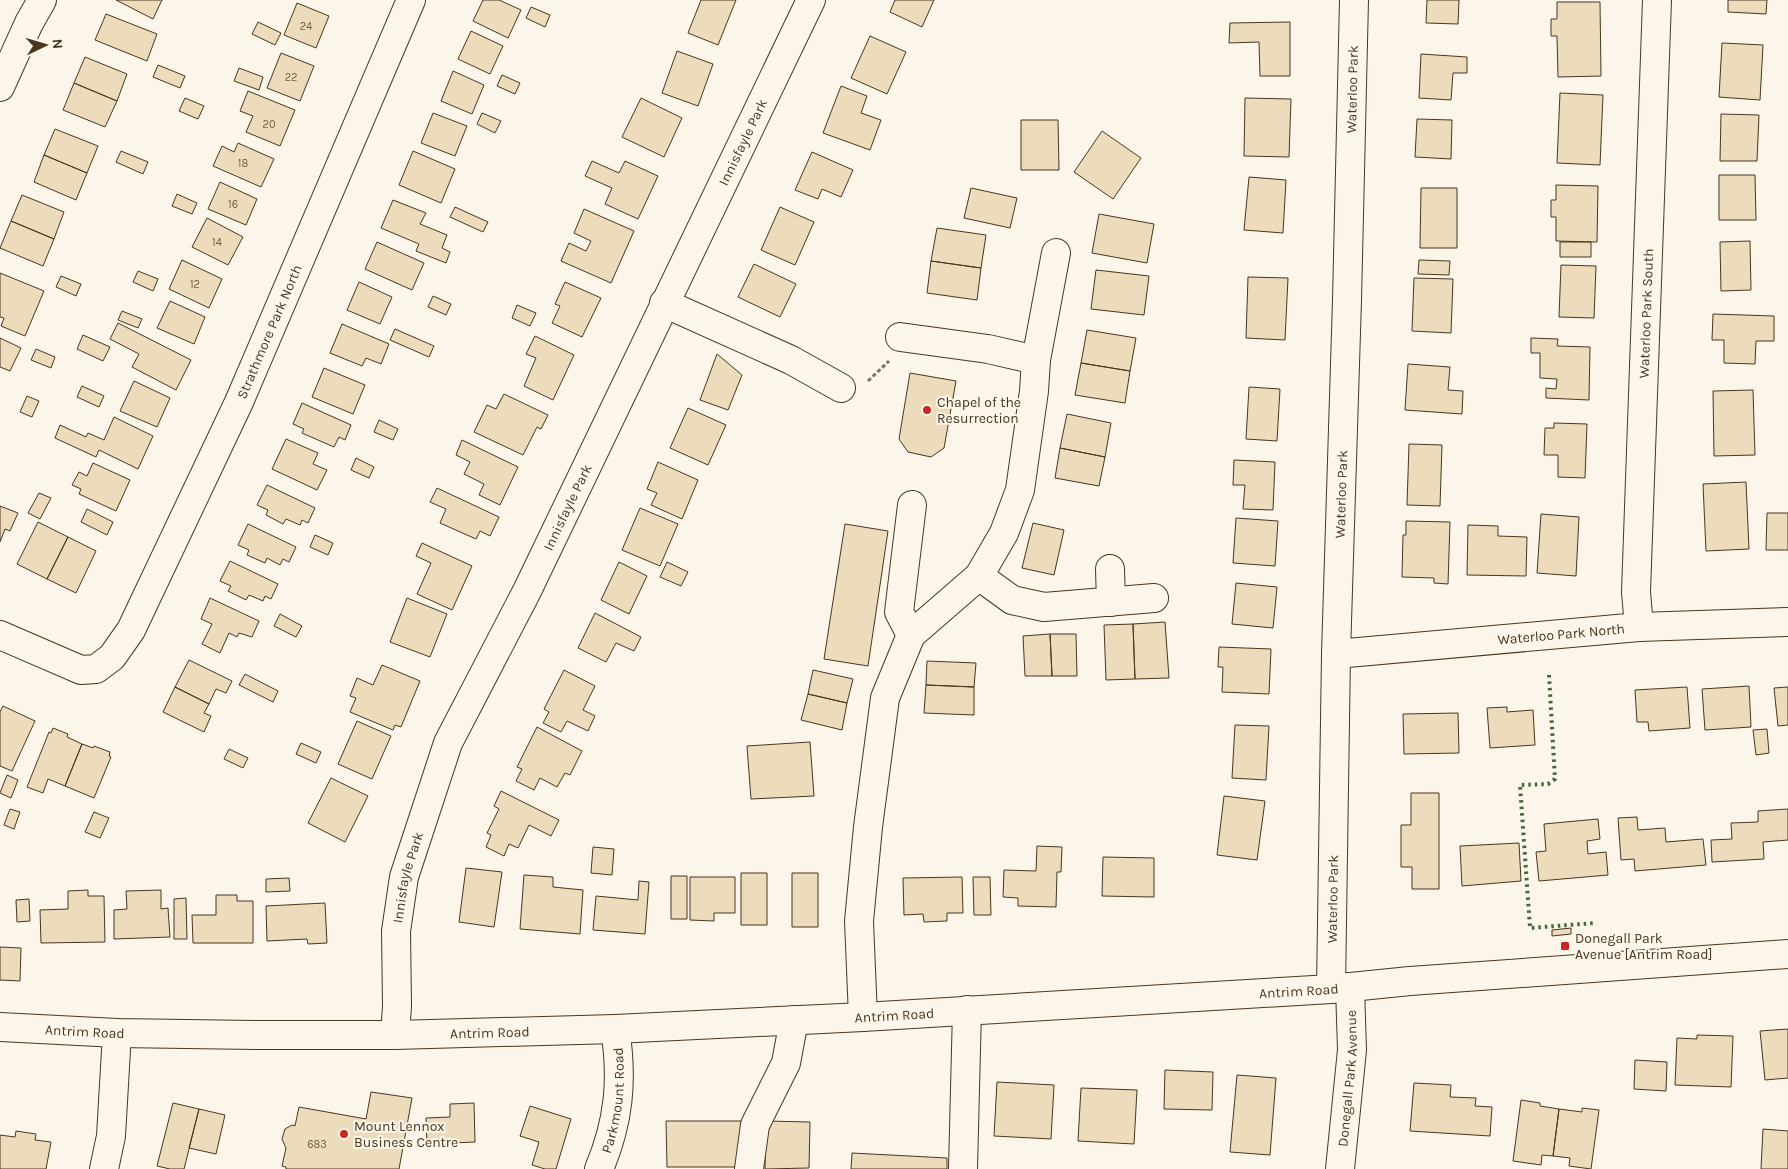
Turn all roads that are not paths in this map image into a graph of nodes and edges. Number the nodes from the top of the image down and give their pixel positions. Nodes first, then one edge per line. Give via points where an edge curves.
1 (42, 0) edge
2 (411, 0) edge
3 (811, 0) edge
4 (1354, 0) edge
5 (1657, 0) edge
6 (0, 87) edge
7 (1056, 253) dead end
8 (664, 303) junction
9 (900, 337) road end
10 (1036, 360) junction
11 (841, 388) road end
12 (912, 505) dead end
13 (1110, 569) dead end
14 (979, 576) junction
15 (1154, 598) dead end
16 (1111, 602) junction
17 (1788, 622) edge
18 (1639, 627) junction
19 (0, 635) edge
20 (911, 635) junction
21 (1336, 654) junction
22 (1788, 954) edge
23 (1341, 988) junction
24 (966, 1010) junction
25 (863, 1017) junction
26 (794, 1020) junction
27 (0, 1027) edge
28 (615, 1029) junction
29 (117, 1033) junction
30 (395, 1035) junction
31 (104, 1169) edge
32 (599, 1169) edge
33 (750, 1169) edge
34 (963, 1169) edge
35 (1340, 1169) edge

1 - 6 street
2 - 19 street, Strathmore Park North via 240,402 131,630 112,657 96,669 81,670
3 - 8 street, Innisfayle Park
4 - 21 street, Waterloo Park
5 - 18 street, Waterloo Park South via 1636,592
7 - 10 street
8 - 11 street via 790,360
8 - 30 street, Innisfayle Park via 527,591 448,743 404,877 396,931
9 - 10 street via 988,349
10 - 14 street via 1020,490 1004,533
12 - 20 street via 899,612
13 - 16 street
14 - 16 street via 1012,600 1044,607
14 - 20 street
15 - 16 street
17 - 18 street, Waterloo Park North
18 - 21 street, Waterloo Park North
20 - 25 street via 885,698 859,922
21 - 23 street, Waterloo Park
22 - 23 street, Antrim Road
23 - 24 street, Antrim Road
23 - 35 street, Donegall Park Avenue via 1352,1050
24 - 25 street, Antrim Road
24 - 34 street
25 - 26 street, Antrim Road
26 - 28 street, Antrim Road
26 - 33 street via 786,1063 755,1125
27 - 29 street, Antrim Road
28 - 30 street, Antrim Road
28 - 32 street, Parkmount Road via 619,1090 614,1129
29 - 30 street, Antrim Road
29 - 31 street via 112,1136

